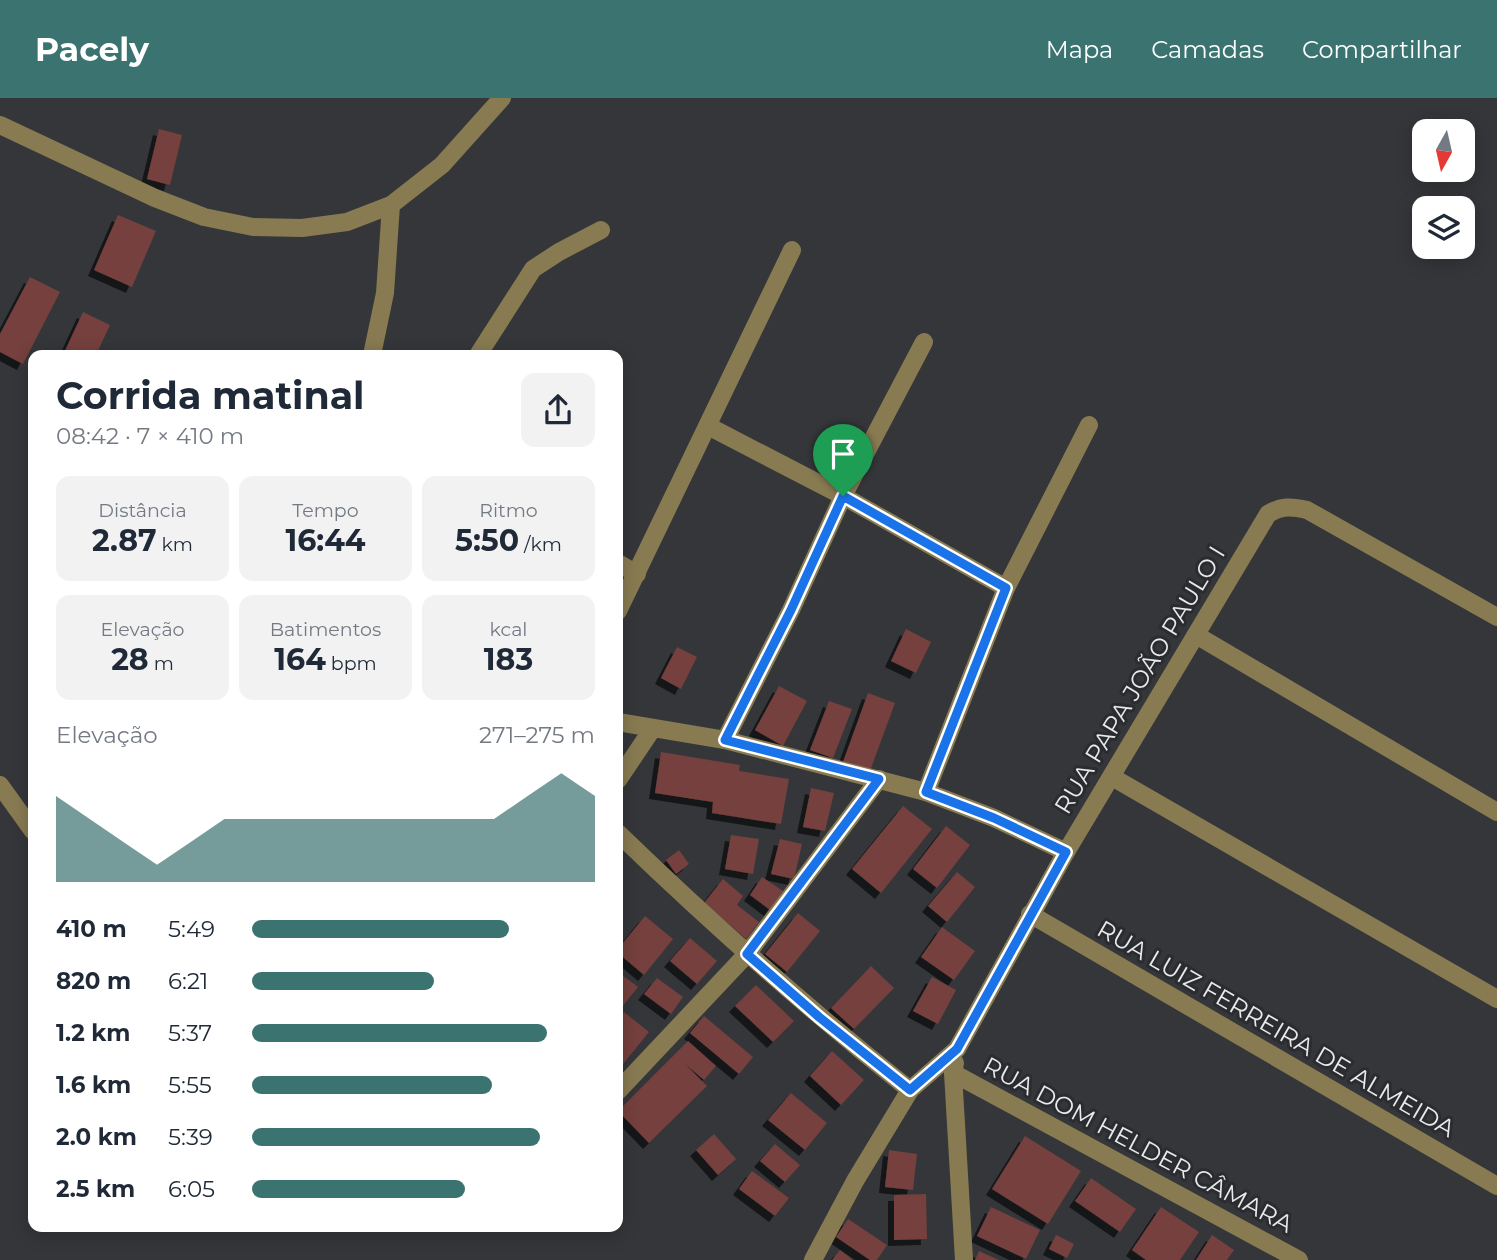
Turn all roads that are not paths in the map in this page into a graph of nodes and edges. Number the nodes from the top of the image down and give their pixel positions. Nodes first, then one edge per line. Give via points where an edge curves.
1 (502, 98) edge
2 (0, 125) edge
3 (391, 205) junction
4 (601, 230) dead end
5 (792, 250) dead end
6 (924, 342) dead end
7 (373, 350) edge
8 (481, 350) edge
9 (1089, 425) dead end
10 (708, 426) junction
11 (843, 496) junction
12 (623, 567) edge
13 (637, 574) junction
14 (1006, 588) junction
15 (623, 601) edge
16 (1497, 617) edge
17 (1196, 635) junction
18 (623, 723) edge
19 (653, 728) junction
20 (725, 740) junction
21 (623, 773) edge
22 (1112, 777) junction
23 (879, 779) junction
24 (0, 785) edge
25 (926, 792) junction
26 (1497, 812) edge
27 (28, 824) edge
28 (623, 838) edge
29 (1066, 852) junction
30 (1030, 914) junction
31 (747, 954) junction
32 (1497, 999) edge
33 (957, 1049) junction
34 (953, 1073) junction
35 (623, 1086) edge
36 (910, 1090) junction
37 (1497, 1186) edge
38 (1271, 1253) edge
39 (813, 1260) edge
40 (964, 1260) edge
41 (1299, 1260) edge

1 - 3 street via 442,165
2 - 3 street via 155,198 241,225 302,228 348,222
3 - 7 street via 385,293
4 - 8 street via 534,269
5 - 10 street
6 - 11 street
9 - 14 street
10 - 11 street
10 - 13 street
11 - 14 street
11 - 20 street
12 - 13 street
13 - 15 street
14 - 25 street
16 - 17 street, RUA PAPA JOÃO PAULO I via 1307,510 1292,507 1268,514
17 - 22 street, RUA PAPA JOÃO PAULO I
17 - 26 street
18 - 19 street
19 - 20 street
19 - 21 street
20 - 23 street
22 - 29 street, RUA PAPA JOÃO PAULO I
22 - 32 street
23 - 25 street
23 - 31 street
24 - 27 street
25 - 29 street
28 - 31 street
29 - 30 street, RUA PAPA JOÃO PAULO I
30 - 33 street, RUA PAPA JOÃO PAULO I
30 - 37 street, RUA LUIZ FERREIRA DE ALMEIDA
31 - 35 street
31 - 36 street
33 - 34 street
33 - 36 street, RUA PAPA JOÃO PAULO I
34 - 38 street, RUA DOM HELDER CÂMARA
34 - 40 street
36 - 39 street, RUA PAPA JOÃO PAULO I
38 - 41 street, RUA DOM HELDER CÂMARA

